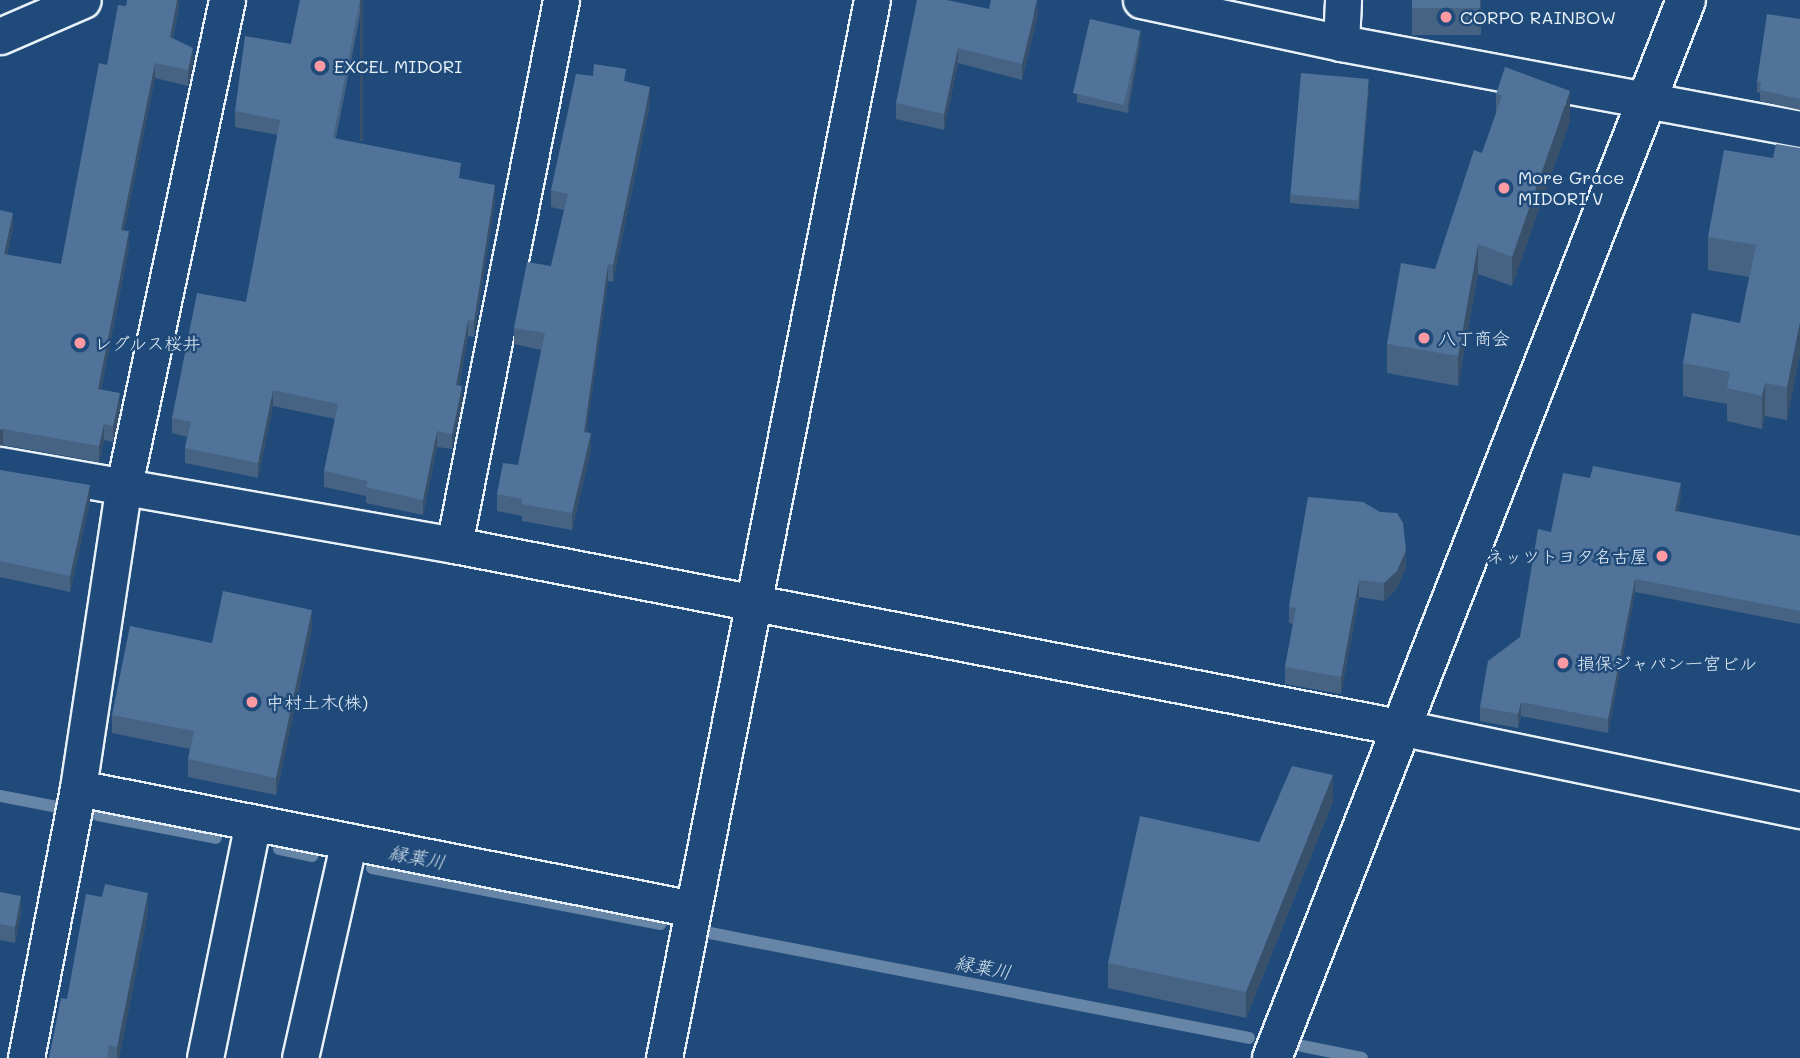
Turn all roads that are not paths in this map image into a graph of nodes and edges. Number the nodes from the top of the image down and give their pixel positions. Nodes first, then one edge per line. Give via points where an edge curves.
1 (83, 0) edge
2 (227, 0) edge
3 (561, 0) edge
4 (872, 0) edge
5 (1140, 0) edge
6 (1343, 0) edge
7 (1686, 0) edge
8 (0, 36) edge
9 (1341, 43) junction
10 (1648, 97) junction
11 (1800, 129) edge
12 (0, 465) edge
13 (123, 490) junction
14 (454, 545) junction
15 (751, 605) junction
16 (1403, 728) junction
17 (78, 788) junction
18 (1800, 810) edge
19 (253, 823) junction
20 (349, 841) junction
21 (693, 909) junction
22 (26, 1058) edge
23 (205, 1058) edge
24 (300, 1058) edge
25 (664, 1058) edge
26 (1272, 1058) edge

1 - 8 street
2 - 13 street
3 - 14 street
4 - 15 street
5 - 9 street
6 - 9 street
7 - 10 street
9 - 10 street
10 - 11 street
10 - 16 street
12 - 13 street
13 - 14 street
13 - 17 street
14 - 15 street
15 - 16 street
15 - 21 street
16 - 18 street
16 - 26 street
17 - 19 street
17 - 22 street
19 - 20 street
19 - 23 street
20 - 21 street
20 - 24 street
21 - 25 street

